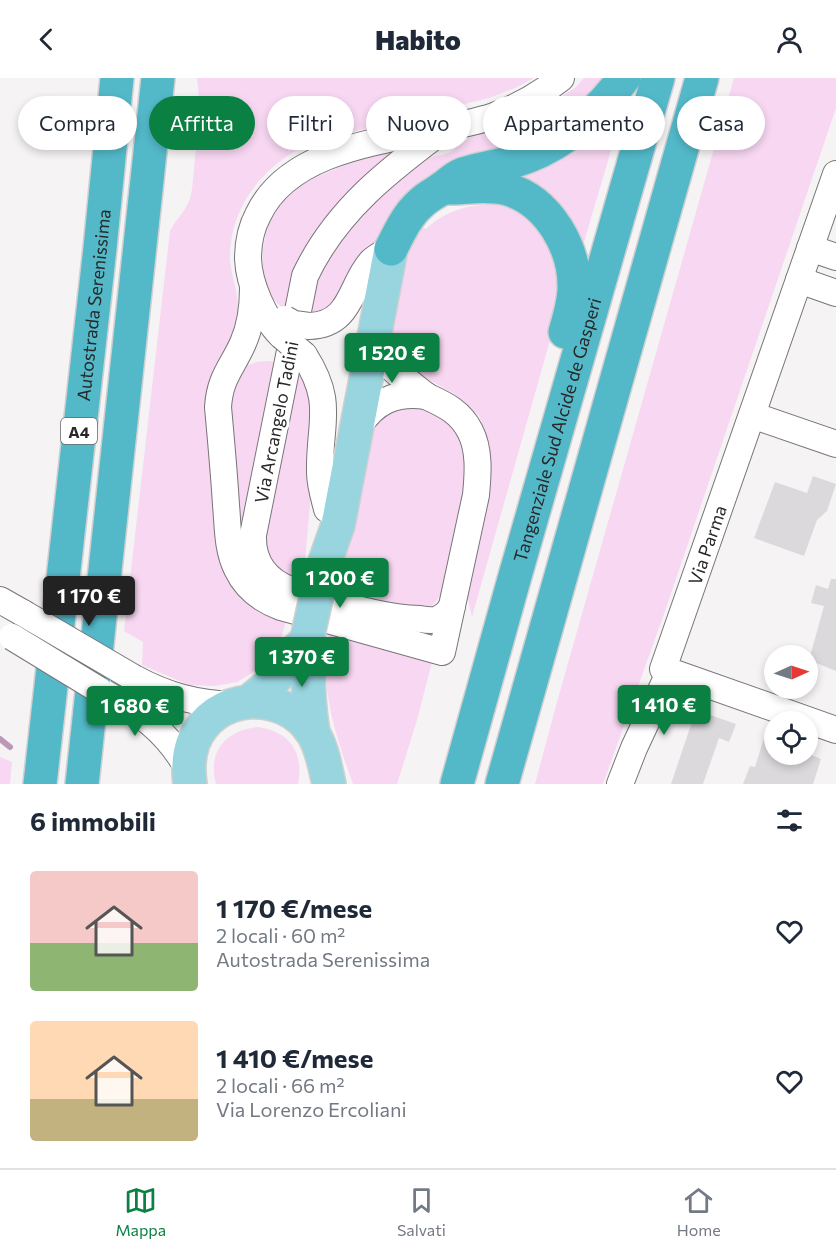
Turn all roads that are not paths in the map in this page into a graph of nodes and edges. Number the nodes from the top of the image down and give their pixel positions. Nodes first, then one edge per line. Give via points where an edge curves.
1 (117, 78) edge
2 (158, 78) edge
3 (561, 78) edge
4 (624, 78) edge
5 (658, 78) edge
6 (702, 78) edge
7 (471, 122) edge
8 (366, 145) edge
9 (417, 150) edge
10 (836, 174) edge
11 (442, 188) junction
12 (810, 248) junction
13 (391, 249) junction
14 (836, 257) edge
15 (799, 280) junction
16 (836, 293) edge
17 (258, 298) junction
18 (292, 327) junction
19 (376, 331) junction
20 (426, 396) junction
21 (752, 415) junction
22 (358, 427) junction
23 (836, 444) edge
24 (546, 470) junction
25 (327, 509) junction
26 (323, 568) junction
27 (0, 600) edge
28 (452, 606) junction
29 (6, 634) edge
30 (308, 635) junction
31 (670, 671) junction
32 (241, 703) junction
33 (836, 730) edge
34 (321, 765) edge
35 (189, 776) edge
36 (40, 784) edge
37 (82, 784) edge
38 (457, 784) edge
39 (502, 784) edge
40 (620, 784) edge

1 - 36 highway, Autostrada Serenissima / A4
2 - 37 highway, A4
3 - 7 street, Via Arcangelo Tadini via 510,110
4 - 11 highway via 597,110 556,142 529,156 460,175
5 - 24 highway, Tangenziale Sud Alcide de Gasperi
6 - 39 highway
8 - 17 street, Via Arcangelo Tadini via 307,165 278,186 264,203 254,223 248,255
9 - 28 street, Via Arcangelo Tadini via 380,179 348,212 324,241 305,276 252,546 264,574 291,590 411,619 434,620
10 - 12 street, Via Parma
11 - 13 highway via 414,210
11 - 24 highway via 495,186 520,194 550,218 568,252 573,303 552,384
12 - 14 street
12 - 15 street, Via Parma
13 - 18 street via 369,264 340,314 323,324
13 - 19 main road
13 - 25 main road via 372,282 353,340
15 - 16 street
15 - 21 street, Via Parma
17 - 18 street
17 - 28 street, Via Arcangelo Tadini via 253,302 240,348 221,384 218,407 230,547 237,570 251,589 270,603 442,652
18 - 25 street, bridge via 322,392 320,470
19 - 20 street, Via Arcangelo Tadini via 387,364
19 - 22 main road
20 - 22 street via 392,398 372,409
20 - 28 street, Via Arcangelo Tadini via 440,401 463,420 476,447 476,495
21 - 23 street
21 - 31 street, Via Parma via 663,669
22 - 26 main road via 338,525
24 - 38 highway, Tangenziale Sud Alcide de Gasperi
25 - 26 main road
26 - 30 main road, bridge
27 - 32 street, bridge via 158,690 207,704
29 - 35 street, bridge via 149,720 172,743
30 - 32 main road via 267,687
30 - 34 main road via 308,690
31 - 33 street
31 - 40 street
32 - 34 main road via 268,702 301,718
32 - 35 main road via 220,711 200,730 190,755

